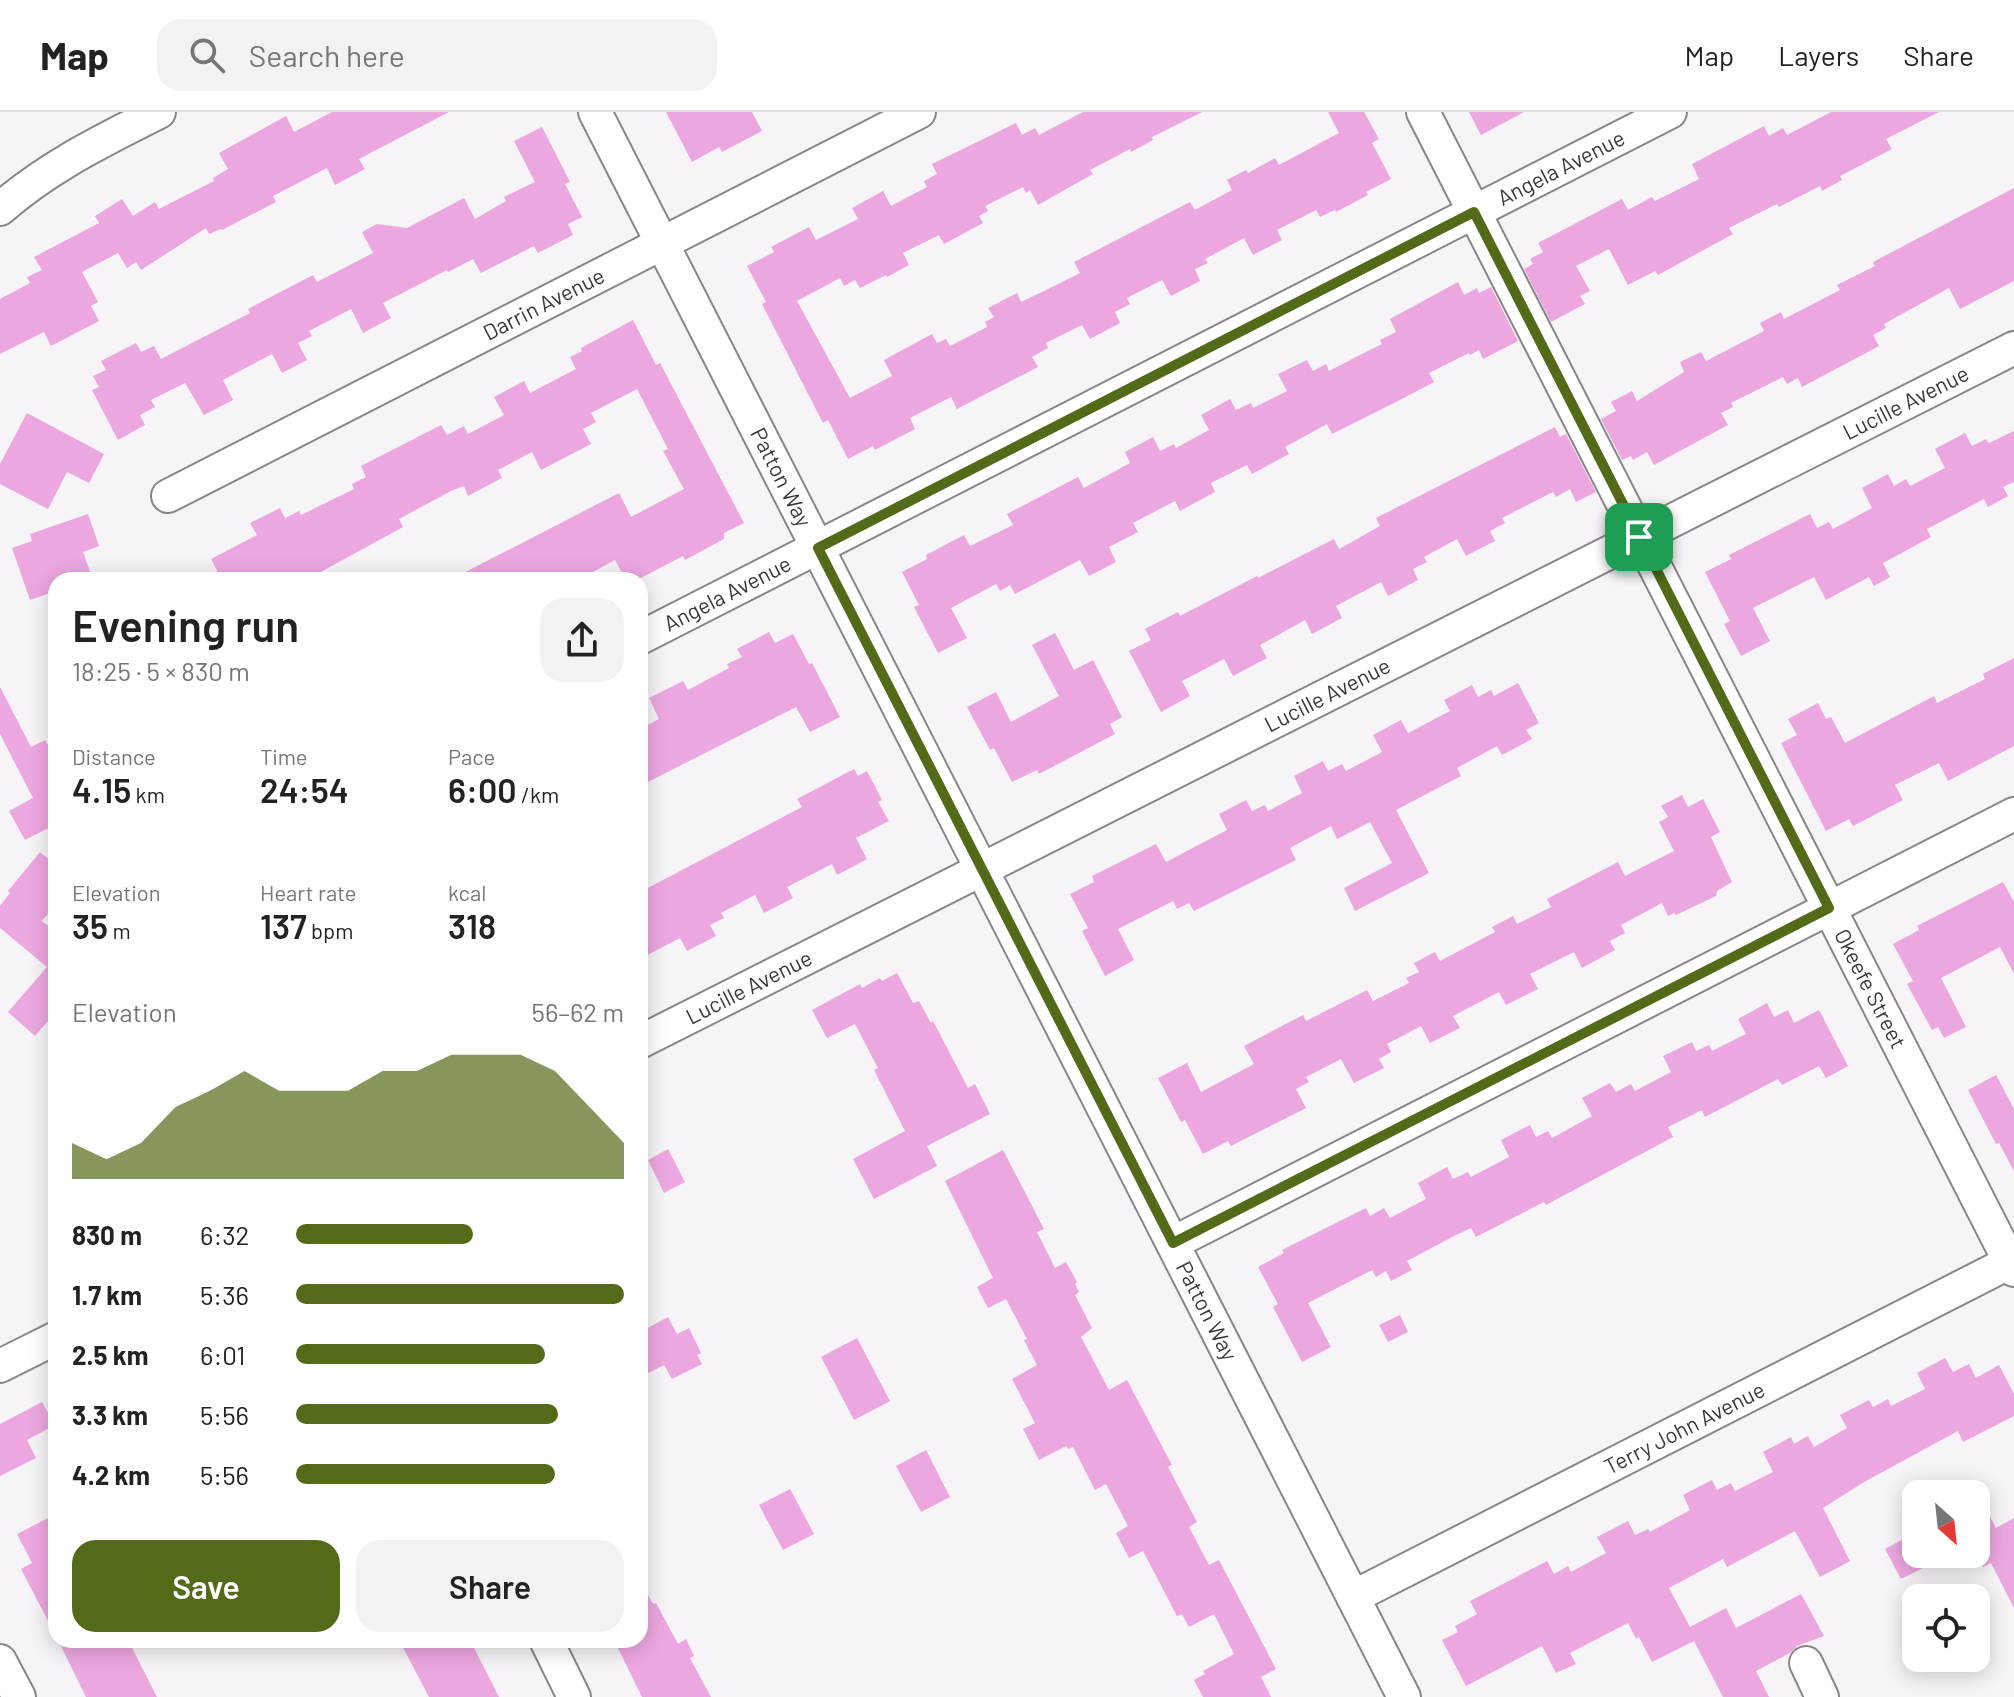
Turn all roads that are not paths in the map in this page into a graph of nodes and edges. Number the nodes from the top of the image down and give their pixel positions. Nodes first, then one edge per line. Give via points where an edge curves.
1 (159, 112) edge
2 (595, 112) edge
3 (919, 112) edge
4 (1423, 112) edge
5 (1670, 112) edge
6 (0, 209) edge
7 (1474, 212) junction
8 (662, 244) junction
9 (2014, 348) edge
10 (168, 496) dead end
11 (1639, 537) junction
12 (818, 548) junction
13 (648, 634) edge
14 (2014, 814) edge
15 (982, 869) junction
16 (1829, 908) junction
17 (648, 1038) edge
18 (1173, 1243) junction
19 (2013, 1264) edge
20 (48, 1342) edge
21 (0, 1366) edge
22 (1353, 1597) junction
23 (550, 1648) edge
24 (0, 1661) edge
25 (1806, 1663) dead end
26 (19, 1697) edge
27 (574, 1697) edge
28 (1404, 1697) edge
29 (1822, 1697) edge

1 - 6 street via 57,164
2 - 8 street, Patton Way
3 - 8 street, Darrin Avenue
4 - 7 street
5 - 7 street, Angela Avenue
7 - 11 street, Okeefe Street
7 - 12 street, Angela Avenue
8 - 10 street, Darrin Avenue
8 - 12 street, Patton Way
9 - 11 street, Lucille Avenue
11 - 15 street, Lucille Avenue
11 - 16 street, Okeefe Street
12 - 13 street, Angela Avenue
12 - 15 street, Patton Way
14 - 16 street
15 - 17 street, Lucille Avenue
15 - 18 street, Patton Way
16 - 18 street
16 - 19 street, Okeefe Street
18 - 22 street, Patton Way
19 - 22 street, Terry John Avenue
20 - 21 street
22 - 28 street, Patton Way
23 - 27 street
24 - 26 street
25 - 29 street

